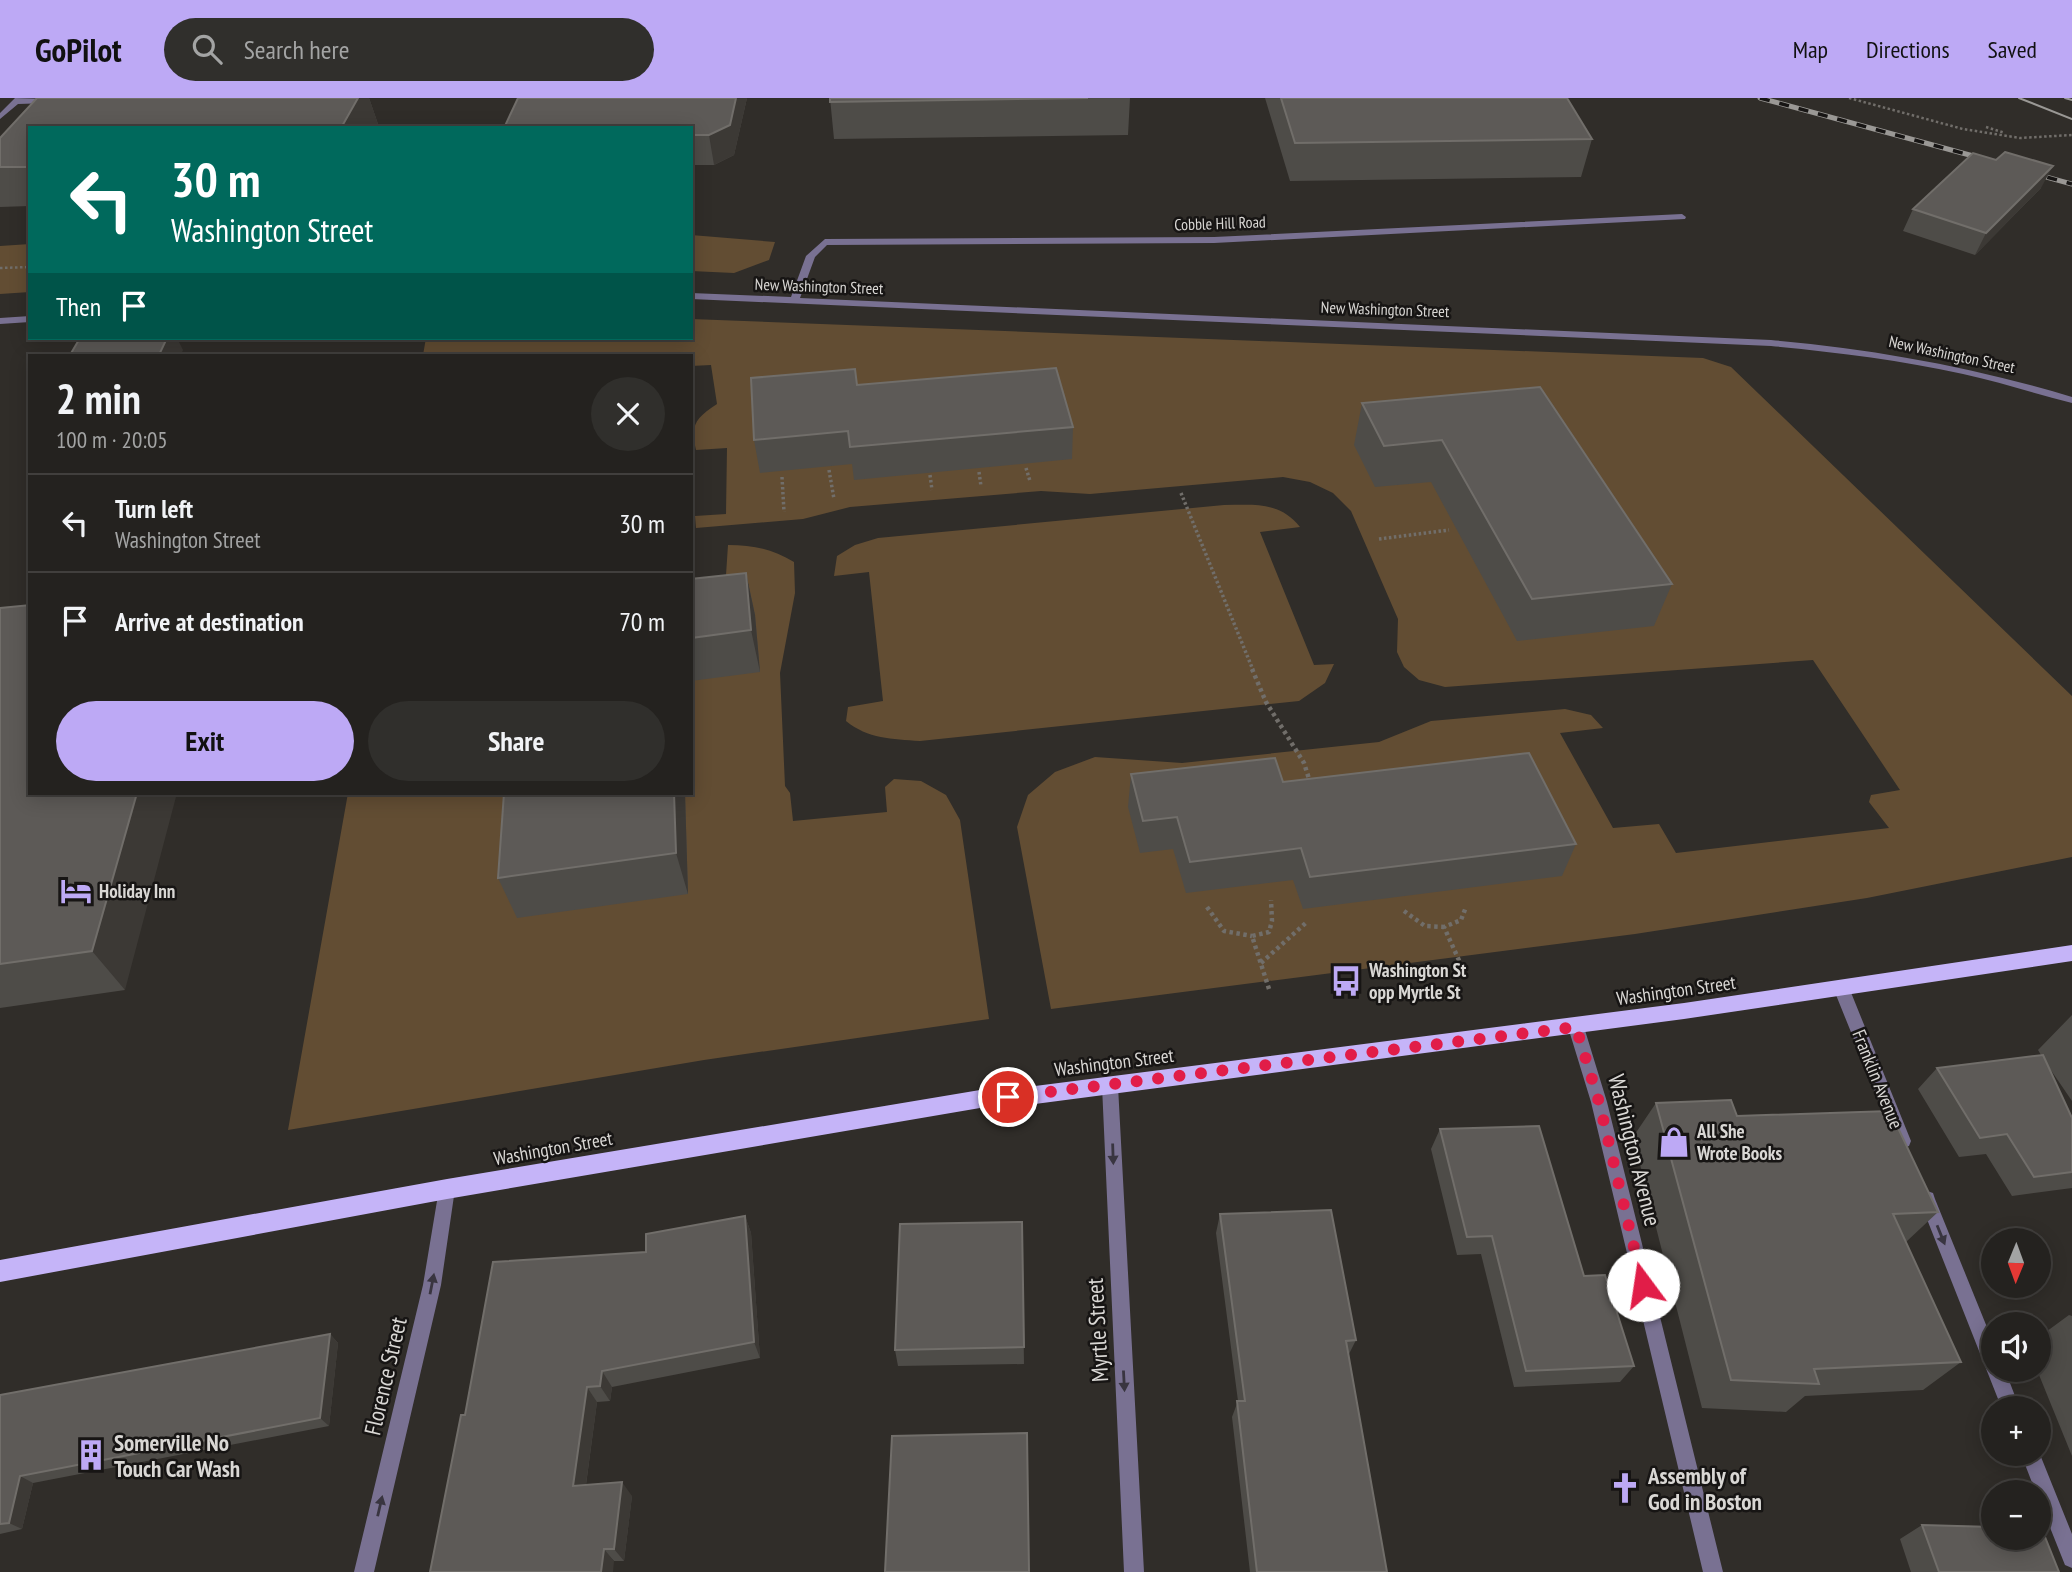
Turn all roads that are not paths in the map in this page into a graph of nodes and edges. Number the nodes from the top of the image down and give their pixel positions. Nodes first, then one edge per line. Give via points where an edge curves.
1 (18, 100) edge
2 (66, 101) edge
3 (0, 117) edge
4 (1682, 217) dead end
5 (693, 296) edge
6 (794, 301) junction
7 (28, 319) edge
8 (0, 321) edge
9 (2072, 400) edge
10 (2072, 953) edge
11 (1842, 990) junction
12 (1576, 1027) junction
13 (1111, 1086) junction
14 (1910, 1157) edge
15 (1920, 1183) edge
16 (447, 1189) junction
17 (0, 1270) edge
18 (1981, 1334) edge
19 (2035, 1466) edge
20 (2072, 1558) edge
21 (364, 1572) edge
22 (1134, 1572) edge
23 (1713, 1572) edge

1 - 2 street
1 - 3 street
4 - 6 street, Cobble Hill Road via 1214,240 825,242 811,256
5 - 6 street, New Washington Street
6 - 9 street, New Washington Street via 1826,347 1936,365
7 - 8 street
10 - 11 main road, Washington Street
11 - 12 main road, Washington Street
11 - 14 street, Franklin Avenue
12 - 13 main road, Washington Street
12 - 23 street, Washington Avenue via 1599,1102
13 - 16 main road, Washington Street via 980,1099
13 -> 22 street, Myrtle Street
15 -> 18 street
16 - 17 main road, Washington Street
21 -> 16 street, Florence Street via 432,1285
19 - 20 street

